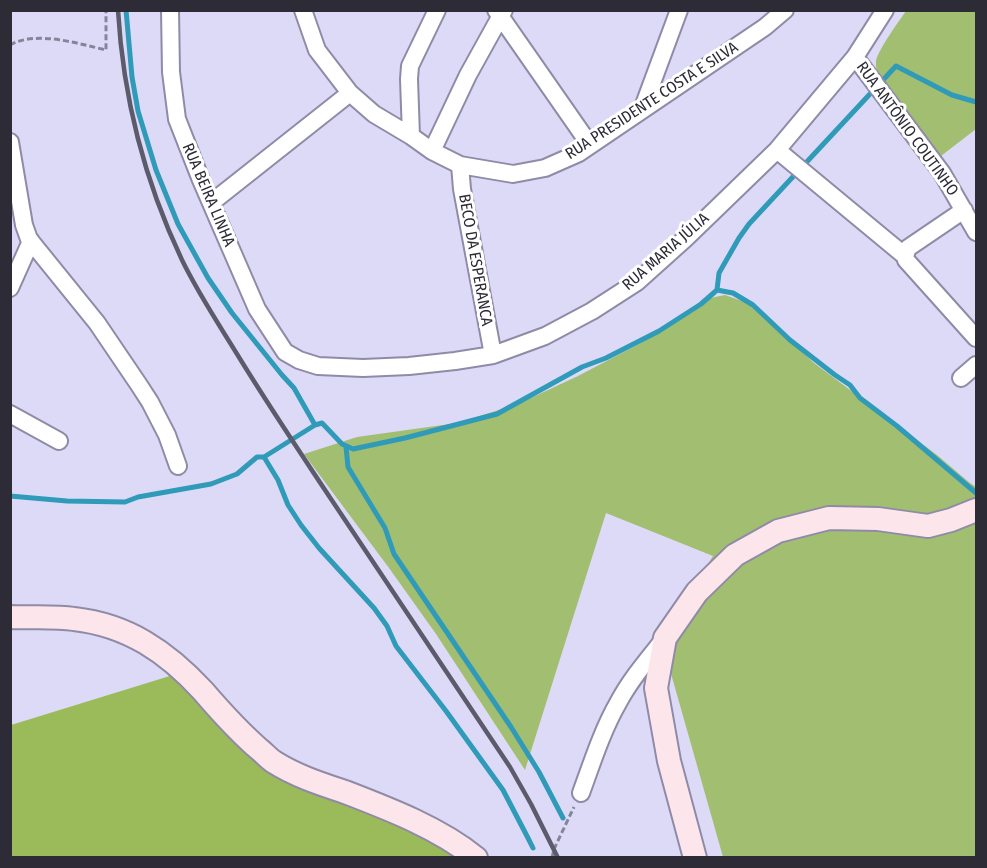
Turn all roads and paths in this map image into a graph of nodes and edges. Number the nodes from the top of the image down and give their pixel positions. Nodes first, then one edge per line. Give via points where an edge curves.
1 (106, 10) edge
2 (170, 10) edge
3 (303, 10) edge
4 (437, 10) edge
5 (680, 10) edge
6 (885, 10) edge
7 (784, 11) edge
8 (500, 12) edge
9 (10, 45) edge
10 (855, 57) junction
11 (350, 93) junction
12 (642, 110) junction
13 (411, 136) junction
14 (10, 142) edge
15 (590, 146) junction
16 (777, 150) junction
17 (432, 151) junction
18 (460, 165) junction
19 (211, 203) junction
20 (964, 210) junction
21 (976, 232) edge
22 (31, 241) junction
23 (905, 256) junction
24 (10, 288) edge
25 (976, 338) edge
26 (493, 355) junction
27 (299, 360) joint
28 (976, 365) edge
29 (961, 378) dead end
30 (10, 414) edge
31 (59, 441) dead end
32 (178, 466) dead end
33 (976, 510) edge
34 (10, 617) edge
35 (665, 638) junction
36 (581, 793) joint
37 (476, 858) edge
38 (552, 858) edge
39 (695, 858) edge

1 - 9 path via 106,50 61,40 31,39
2 - 19 street, RUA BEIRA LINHA via 177,119
3 - 11 street, RUA PRESIDENTE COSTA E SILVA via 317,50
4 - 13 street via 410,66
5 - 12 street
6 - 10 street, RUA MARIA JÚLIA
7 - 12 street, RUA PRESIDENTE COSTA E SILVA
8 - 15 street
8 - 17 street
10 - 16 street, RUA MARIA JÚLIA
10 - 20 street, RUA ANTÔNIO COUTINHO via 942,173
11 - 13 street, RUA PRESIDENTE COSTA E SILVA via 374,114
11 - 19 street
12 - 15 street, RUA PRESIDENTE COSTA E SILVA
13 - 17 street, RUA PRESIDENTE COSTA E SILVA
14 - 22 street via 24,225
15 - 18 street, RUA PRESIDENTE COSTA E SILVA via 545,168 513,174
16 - 23 street
16 - 26 street, RUA MARIA JÚLIA via 637,282 545,336
17 - 18 street, RUA PRESIDENTE COSTA E SILVA
18 - 26 street, BECO DA ESPERANCA
19 - 27 street, RUA BEIRA LINHA via 257,309 285,352
20 - 21 street, RUA ANTÔNIO COUTINHO
20 - 23 street via 908,248
22 - 24 street
22 - 32 street via 97,323 139,385 167,435
23 - 25 street
26 - 27 street, RUA MARIA JÚLIA via 363,368 318,366
28 - 29 street
30 - 31 street
33 - 35 street via 928,526 829,518 778,531 735,555 697,591
34 - 37 street via 74,619 107,625 135,636 197,685 241,734 274,762 406,817 460,845
35 - 36 street via 618,702
35 - 39 street via 656,688 669,761
36 - 38 path

